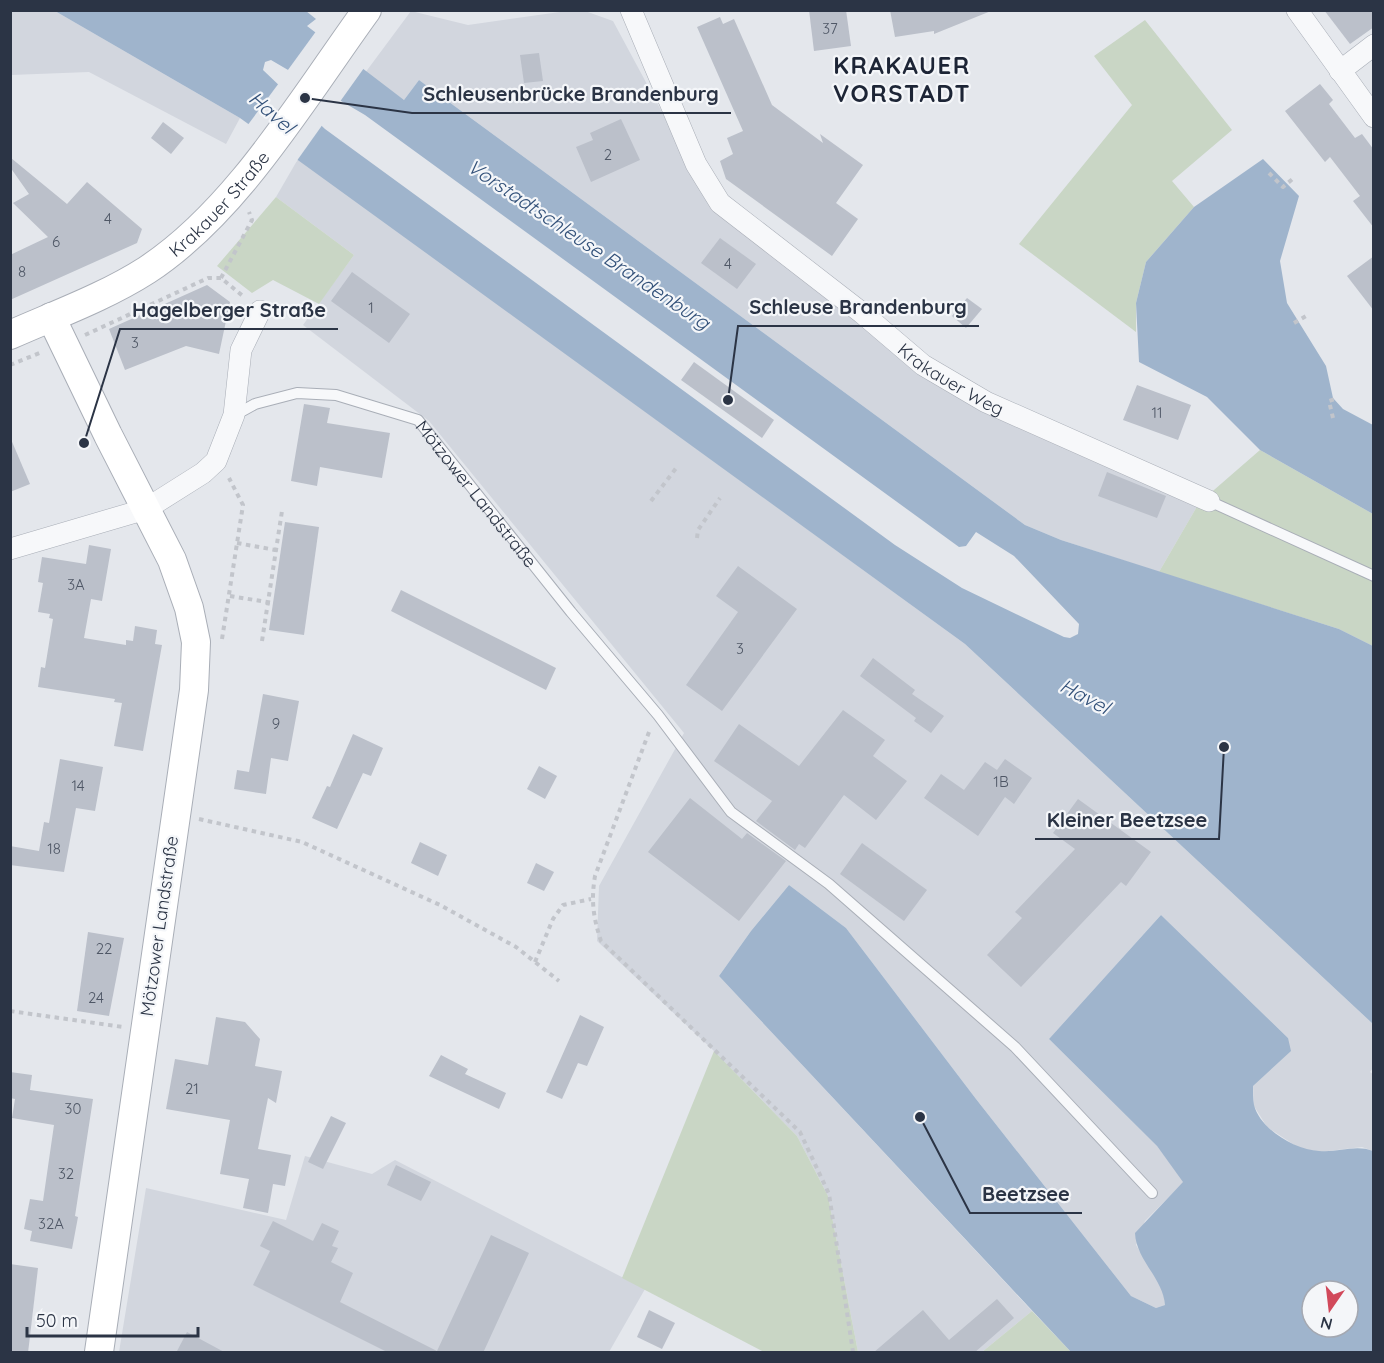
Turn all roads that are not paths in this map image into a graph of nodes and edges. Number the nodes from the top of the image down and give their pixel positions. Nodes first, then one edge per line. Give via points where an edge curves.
1 (367, 10) edge
2 (631, 10) edge
3 (1297, 10) edge
4 (1374, 45) edge
5 (1340, 71) junction
6 (1374, 117) edge
7 (260, 311) road end
8 (51, 317) junction
9 (10, 335) edge
10 (234, 415) junction
11 (1209, 501) joint
12 (146, 509) junction
13 (10, 549) edge
14 (1374, 576) edge
15 (1152, 1193) dead end
16 (99, 1353) edge

1 - 8 main road, Krakauer Straße via 236,190 202,226 146,271
2 - 11 street, Krakauer Weg via 696,164 720,203 923,365 986,402
3 - 5 street
4 - 5 street
5 - 6 street
7 - 10 street via 241,350
8 - 9 main road, Krakauer Straße
8 - 12 main road, Mötzower Landstraße
10 - 12 street via 216,461
10 - 15 lane, Mötzower Landstraße via 255,404 297,393 336,395 418,420 658,715 731,812 829,884 1015,1047
11 - 14 lane
12 - 13 street
12 - 16 main road, Mötzower Landstraße via 172,560 189,608 196,642 194,690

